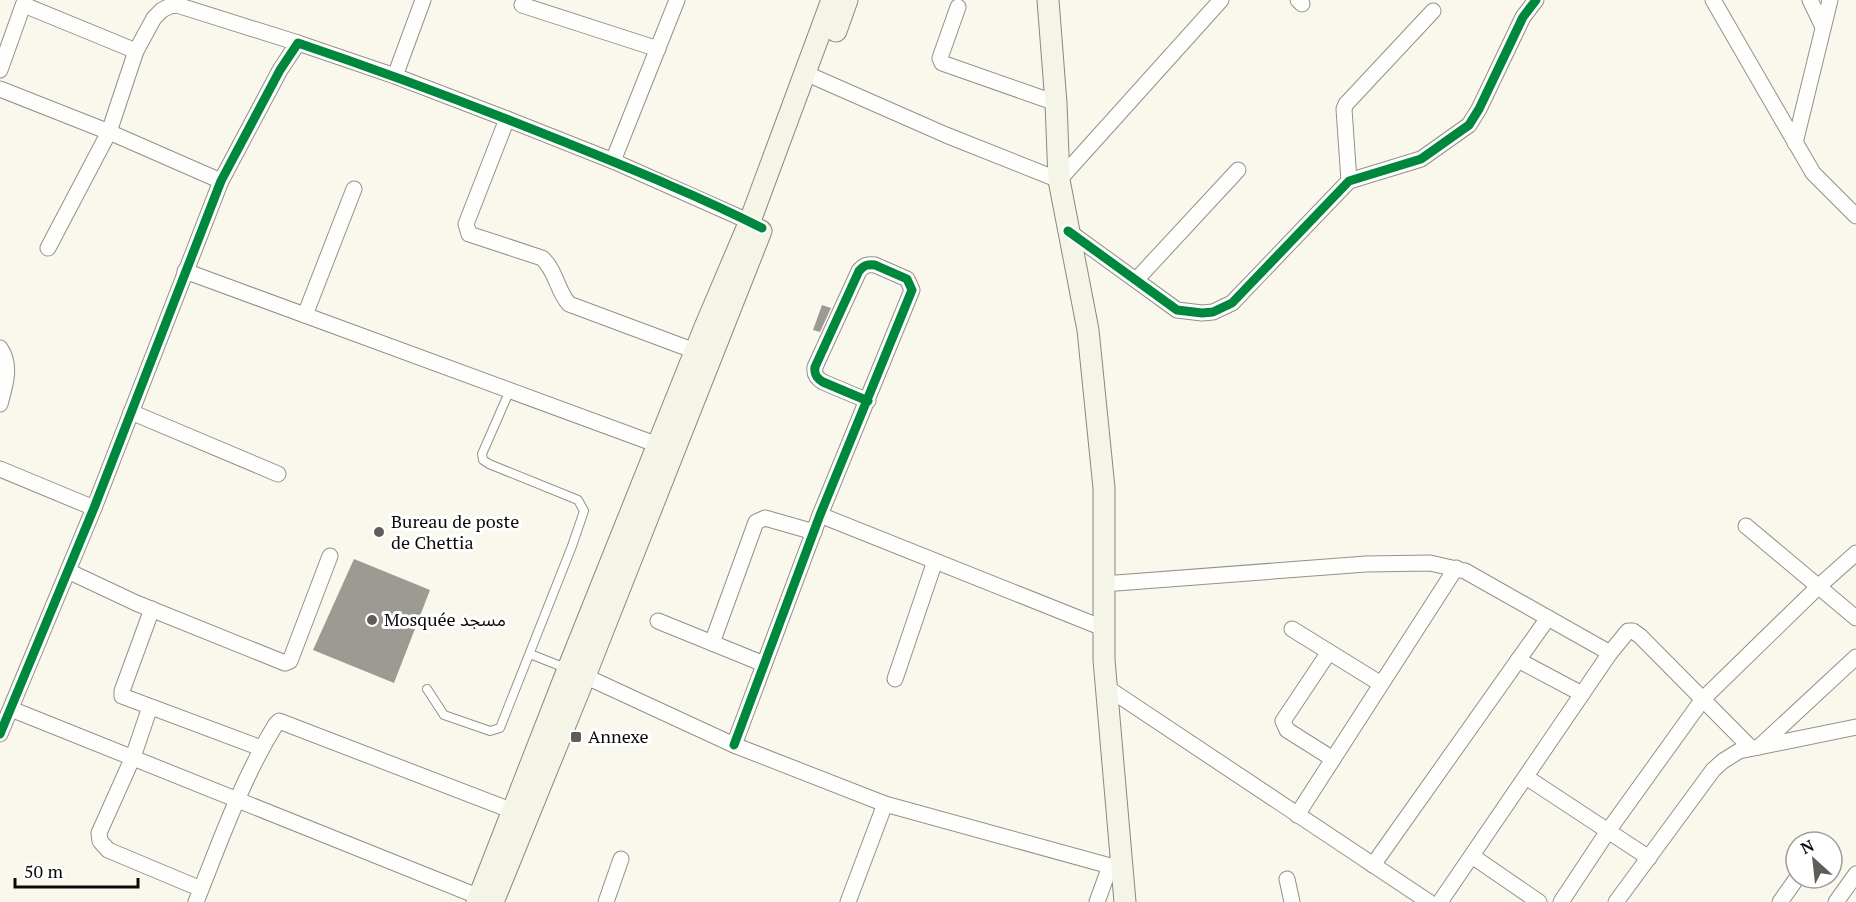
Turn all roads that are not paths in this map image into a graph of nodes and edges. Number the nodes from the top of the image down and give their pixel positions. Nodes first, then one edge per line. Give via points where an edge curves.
1 (423, 0) edge
2 (677, 0) edge
3 (832, 0) edge
4 (847, 0) edge
5 (1048, 0) edge
6 (1221, 0) edge
7 (1536, 0) edge
8 (1713, 0) edge
9 (1810, 0) edge
10 (1830, 0) edge
11 (25, 2) edge
12 (522, 5) dead end
13 (958, 7) dead end
14 (1432, 11) dead end
15 (1823, 27) junction
16 (298, 43) junction
17 (658, 50) junction
18 (136, 51) junction
19 (0, 70) edge
20 (395, 76) junction
21 (812, 76) junction
22 (0, 89) edge
23 (1056, 103) junction
24 (507, 119) junction
25 (109, 132) junction
26 (1795, 143) junction
27 (613, 161) junction
28 (1238, 170) dead end
29 (1059, 180) junction
30 (221, 181) junction
31 (1350, 181) junction
32 (354, 189) dead end
33 (1856, 216) edge
34 (756, 225) junction
35 (1068, 231) junction
36 (48, 248) dead end
37 (185, 271) junction
38 (1136, 280) junction
39 (305, 315) junction
40 (0, 348) edge
41 (695, 351) junction
42 (510, 390) junction
43 (868, 401) junction
44 (0, 404) edge
45 (131, 412) junction
46 (658, 445) junction
47 (0, 469) edge
48 (278, 474) dead end
49 (94, 508) junction
50 (820, 515) junction
51 (1746, 526) dead end
52 (814, 532) junction
53 (1856, 553) edge
54 (330, 556) dead end
55 (935, 561) junction
56 (1456, 568) junction
57 (68, 571) junction
58 (1103, 584) junction
59 (1819, 586) junction
60 (152, 609) junction
61 (1548, 618) junction
62 (1856, 618) edge
63 (658, 621) dead end
64 (1103, 628) junction
65 (1292, 629) dead end
66 (712, 643) junction
67 (1329, 652) junction
68 (1610, 653) junction
69 (530, 654) junction
70 (1856, 657) edge
71 (1518, 660) junction
72 (764, 664) junction
73 (576, 672) junction
74 (895, 679) dead end
75 (1381, 684) junction
76 (1106, 687) junction
77 (427, 689) dead end
78 (1582, 694) junction
79 (1703, 699) junction
80 (150, 707) junction
81 (11, 708) junction
82 (1856, 727) edge
83 (0, 734) edge
84 (734, 745) junction
85 (261, 748) junction
86 (1755, 748) junction
87 (132, 758) junction
88 (1333, 759) junction
89 (1526, 777) junction
90 (237, 799) junction
91 (885, 804) junction
92 (513, 811) junction
93 (1297, 815) junction
94 (1608, 831) junction
95 (1472, 856) junction
96 (1649, 858) junction
97 (621, 859) dead end
98 (1372, 865) junction
99 (1115, 867) junction
100 (1856, 874) edge
101 (1287, 879) dead end
102 (199, 895) edge
103 (486, 901) edge
104 (606, 902) edge
105 (848, 902) edge
106 (1097, 902) edge
107 (1125, 902) edge
108 (1292, 902) edge
109 (1429, 902) edge
110 (1440, 902) edge
111 (1539, 902) edge
112 (1561, 902) edge
113 (1616, 902) edge
114 (1836, 902) edge

1 - 20 street
2 - 17 street
3 - 21 main road
4 - 21 main road
5 - 23 main road
6 - 29 street
7 - 31 street via 1523,17 1469,125 1421,159
8 - 26 street
9 - 15 street
10 - 15 street
11 - 18 street
11 - 19 street
12 - 17 street
13 - 23 street via 940,58 942,63
14 - 31 street via 1346,104
15 - 26 street
16 - 18 street via 177,5 162,10 154,18
16 - 20 street
16 - 30 street
17 - 27 street
18 - 25 street
20 - 24 street
21 - 29 street
21 - 34 main road via 802,125
22 - 25 street
23 - 29 main road
24 - 27 street
24 - 41 street via 466,224 469,234 542,258 569,304
25 - 30 street
25 - 36 street
26 - 33 street via 1813,173
27 - 34 street
28 - 38 street
29 - 35 main road
30 - 37 street
31 - 38 street via 1222,309 1202,313 1177,310
32 - 39 street
34 - 41 main road
34 - 73 main road
35 - 38 street
35 - 58 main road via 1089,341 1104,488
37 - 39 street
37 - 45 street
39 - 42 street
40 - 44 street via 7,380
41 - 46 main road
42 - 46 street
42 - 69 lane via 482,454 483,460 578,501 584,511
43 - 43 street via 912,290 907,279 870,264 859,271 814,372 823,382
43 - 50 street
45 - 48 street
45 - 49 street
46 - 73 main road
47 - 49 street
49 - 57 street
50 - 52 street
50 - 55 street
51 - 59 street
52 - 66 street via 765,518 756,522
52 - 72 street
53 - 59 street
54 - 60 street via 288,662
55 - 64 street
55 - 74 street
56 - 58 street via 1430,563 1366,564
56 - 61 street
56 - 75 street
57 - 60 street
57 - 81 street
58 - 64 main road
59 - 62 street
59 - 79 street
60 - 80 street via 121,694
61 - 68 street
61 - 71 street
63 - 66 street
64 - 76 main road
65 - 67 street
66 - 72 street
67 - 75 street
67 - 88 street via 1283,721 1287,730
68 - 78 street
68 - 79 street via 1624,635 1633,632
69 - 73 lane
69 - 77 lane via 500,728 495,730 444,715
70 - 86 street
71 - 78 street
71 - 98 street
72 - 84 street
73 - 84 street
73 - 92 main road
73 - 103 main road
75 - 88 street
76 - 93 street
76 - 99 main road
78 - 89 street
79 - 86 street
79 - 94 street
80 - 85 street
80 - 87 street
81 - 83 street
81 - 87 street
82 - 86 street
84 - 91 street
85 - 90 street
85 - 92 street via 281,721
86 - 96 street via 1739,751 1713,770
87 - 90 street
87 - 102 street via 99,833 100,841 108,850
88 - 93 street
89 - 94 street
89 - 95 street
90 - 102 street
90 - 103 street
91 - 99 street
91 - 105 street
92 - 103 main road
93 - 98 street
94 - 96 street
94 - 112 street
95 - 110 street
95 - 111 street
96 - 113 street
97 - 104 street
98 - 109 street
99 - 106 street
99 - 107 main road
100 - 114 street
101 - 108 street

